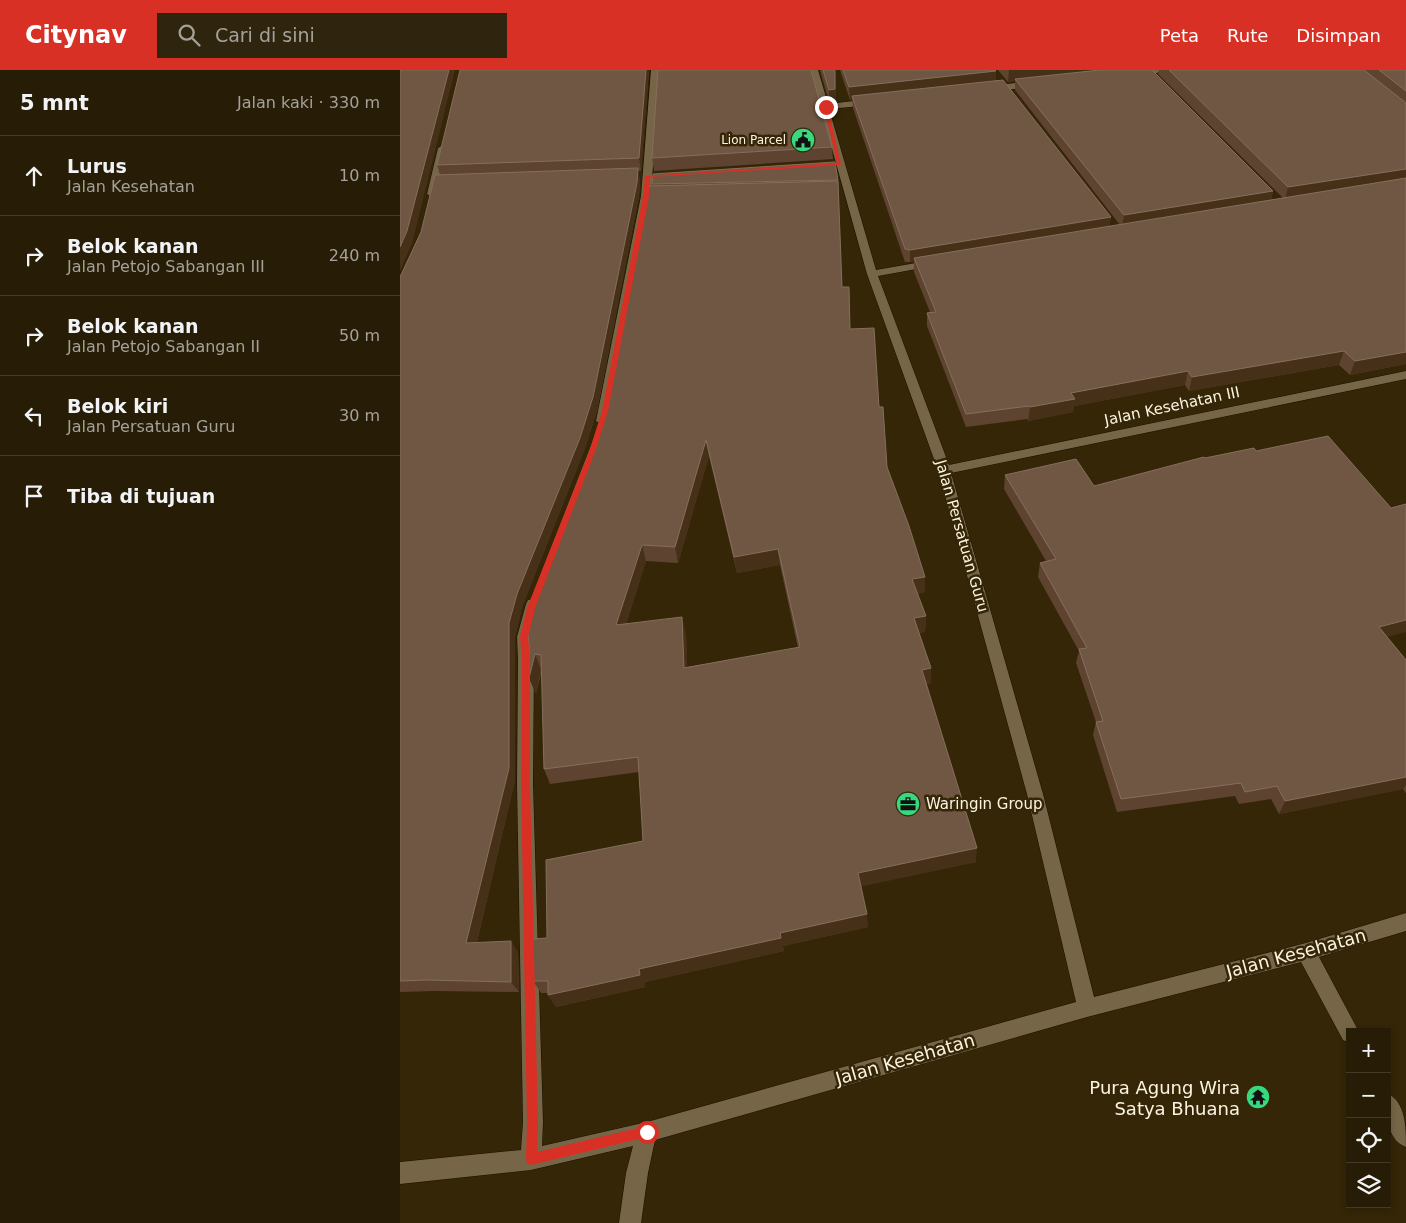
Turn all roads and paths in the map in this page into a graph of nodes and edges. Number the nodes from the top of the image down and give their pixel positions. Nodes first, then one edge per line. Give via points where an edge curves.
1 (655, 70) edge
2 (814, 70) edge
3 (1148, 71) edge
4 (1120, 74) edge
5 (1157, 74) edge
6 (997, 76) dead end
7 (1043, 83) edge
8 (977, 90) edge
9 (1008, 91) junction
10 (882, 101) edge
11 (826, 107) junction
12 (446, 136) edge
13 (430, 200) edge
14 (945, 261) edge
15 (872, 274) junction
16 (1401, 376) edge
17 (1406, 387) edge
18 (600, 430) edge
19 (944, 470) junction
20 (537, 594) edge
21 (1406, 922) edge
22 (1306, 952) junction
23 (1087, 1008) junction
24 (1347, 1028) edge
25 (1391, 1109) edge
26 (647, 1132) junction
27 (1406, 1137) edge
28 (531, 1159) junction
29 (400, 1173) edge
30 (630, 1223) edge

1 - 18 street via 648,176 651,196
2 - 11 street, Jalan Persatuan Guru
3 - 4 street
3 - 5 street
6 - 9 street
7 - 9 street
8 - 9 street
10 - 11 street
11 - 15 street, Jalan Persatuan Guru via 835,165
12 - 13 street via 439,183
14 - 15 street
15 - 19 street, Jalan Persatuan Guru
16 - 17 street
16 - 19 street, Jalan Kesehatan III
19 - 23 street, Jalan Persatuan Guru via 1035,794
20 - 28 street via 524,637
21 - 22 street, Jalan Kesehatan
22 - 23 street, Jalan Kesehatan
22 - 24 street
23 - 26 street, Jalan Kesehatan
25 - 27 street
26 - 28 street, Jalan Kesehatan
26 - 30 street
28 - 29 street, Jalan Kesehatan

